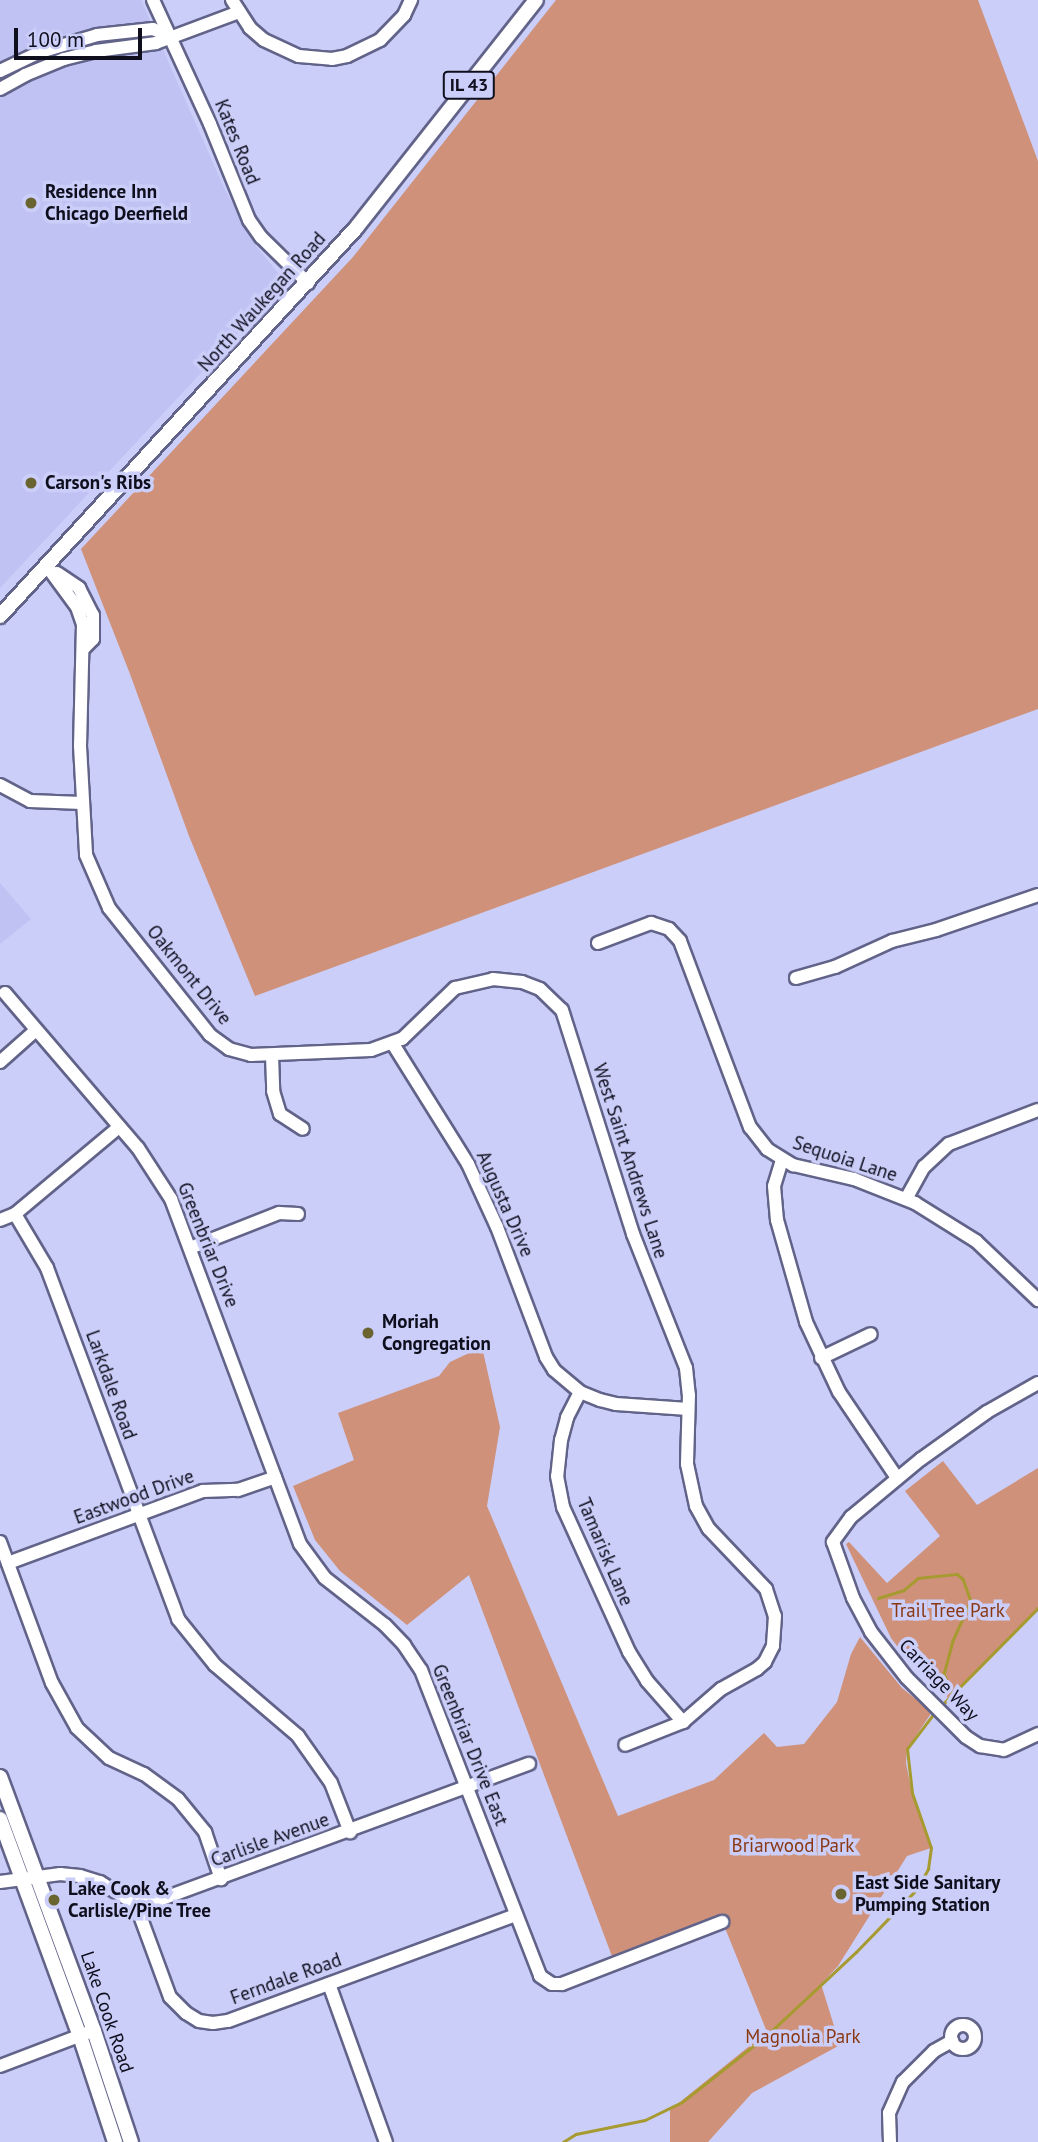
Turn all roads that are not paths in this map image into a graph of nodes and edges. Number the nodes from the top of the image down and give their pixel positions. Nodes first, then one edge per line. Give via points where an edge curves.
1 (153, 0) edge
2 (411, 0) edge
3 (536, 0) edge
4 (236, 6) edge
5 (171, 37) junction
6 (0, 71) edge
7 (0, 89) edge
8 (308, 283) junction
9 (46, 565) junction
10 (0, 616) edge
11 (0, 785) edge
12 (82, 803) junction
13 (1038, 895) edge
14 (598, 943) dead end
15 (796, 978) dead end
16 (530, 985) joint
17 (5, 993) dead end
18 (36, 1030) junction
19 (393, 1044) junction
20 (272, 1055) junction
21 (0, 1062) edge
22 (1038, 1110) edge
23 (119, 1127) junction
24 (303, 1129) dead end
25 (782, 1160) junction
26 (906, 1199) junction
27 (15, 1214) junction
28 (298, 1214) dead end
29 (0, 1220) edge
30 (190, 1248) junction
31 (1038, 1300) edge
32 (871, 1334) dead end
33 (821, 1358) junction
34 (1038, 1383) edge
35 (575, 1389) junction
36 (688, 1409) junction
37 (275, 1477) junction
38 (897, 1478) junction
39 (289, 1514) joint
40 (139, 1515) junction
41 (0, 1542) edge
42 (8, 1563) junction
43 (683, 1722) junction
44 (1038, 1734) edge
45 (625, 1745) dead end
46 (529, 1764) dead end
47 (0, 1777) edge
48 (468, 1789) junction
49 (0, 1819) edge
50 (350, 1832) junction
51 (31, 1879) junction
52 (222, 1879) junction
53 (0, 1882) edge
54 (135, 1902) junction
55 (516, 1915) junction
56 (722, 1922) dead end
57 (329, 1984) junction
58 (94, 2031) junction
59 (80, 2036) junction
60 (952, 2041) dead end
61 (0, 2066) edge
62 (115, 2142) edge
63 (131, 2142) edge
64 (386, 2142) edge
65 (890, 2142) edge

1 - 5 street, Kates Road
2 - 4 street via 404,15 380,40 332,58 283,50 250,28
3 - 8 main road, North Waukegan Road / IL 43
4 - 5 street
5 - 6 street via 153,29 97,35 40,52
5 - 7 street via 64,59
5 - 8 street, Kates Road via 249,220
8 - 9 main road, North Waukegan Road / IL 43
9 - 10 main road, North Waukegan Road / IL 43
9 - 12 street, Oakmont Drive via 79,588 95,625 93,639 84,648
11 - 12 street via 30,801
12 - 20 street, Oakmont Drive via 86,855 109,908 210,1035 241,1054
13 - 15 street via 877,946 835,967
14 - 25 street, Sequoia Lane via 651,923 669,929 680,941 750,1127
16 - 19 street, Oakmont Drive via 493,979 456,988
16 - 36 street, West Saint Andrews Lane via 556,1002 567,1022 637,1244 684,1360
17 - 18 street, Greenbriar Drive
18 - 21 street
18 - 23 street, Greenbriar Drive
19 - 20 street, Oakmont Drive via 371,1050
19 - 35 street, Augusta Drive via 468,1164 498,1227 546,1357
20 - 24 street via 273,1091 280,1114
22 - 26 street via 949,1144 924,1167
23 - 27 street
23 - 30 street, Greenbriar Drive via 158,1177
25 - 26 street, Sequoia Lane
25 - 33 street via 774,1185 777,1220 796,1292
26 - 31 street, Sequoia Lane via 976,1241
27 - 29 street
27 - 40 street, Larkdale Road via 47,1268
28 - 30 street via 279,1213
30 - 37 street, Greenbriar Drive
32 - 33 street
33 - 38 street
34 - 38 street via 987,1412
35 - 36 street, Augusta Drive via 616,1405
35 - 43 street, Tamarisk Lane via 557,1476 563,1507 629,1652
36 - 43 street, West Saint Andrews Lane via 687,1464 696,1506 709,1529 766,1589 775,1630 765,1662 721,1689
37 - 39 street, Greenbriar Drive
37 - 40 street, Eastwood Drive via 238,1490 203,1492
38 - 44 street, Carriage Way via 851,1517 832,1542 871,1632 891,1660 979,1746 992,1750 1017,1746
39 - 48 street, Greenbriar Drive East via 309,1560 334,1586 385,1625 421,1670
40 - 42 street, Eastwood Drive
40 - 50 street, Larkdale Road via 178,1619 200,1650 280,1718 317,1760
41 - 42 street
42 - 52 street via 52,1683 77,1728 109,1758 144,1774 178,1799 205,1832
43 - 45 street, West Saint Andrews Lane
46 - 48 street, Carlisle Avenue
47 - 51 main road, Lake Cook Road
48 - 50 street, Carlisle Avenue
48 - 55 street, Greenbriar Drive East
49 - 51 main road, Lake Cook Road
50 - 52 street, Carlisle Avenue
51 - 53 street
51 - 54 street via 80,1876
51 - 58 main road, Lake Cook Road
51 - 59 main road, Lake Cook Road
52 - 54 street, Carlisle Avenue via 148,1904
54 - 57 street, Ferndale Road via 170,1997 199,2021 228,2021
55 - 56 street, Greenbriar Drive East via 540,1976 552,1984 582,1977
55 - 57 street, Ferndale Road
57 - 64 street
58 - 59 street
58 - 63 main road, Lake Cook Road
59 - 61 street
59 - 62 main road, Lake Cook Road
60 - 65 street via 934,2051 902,2082 889,2113

